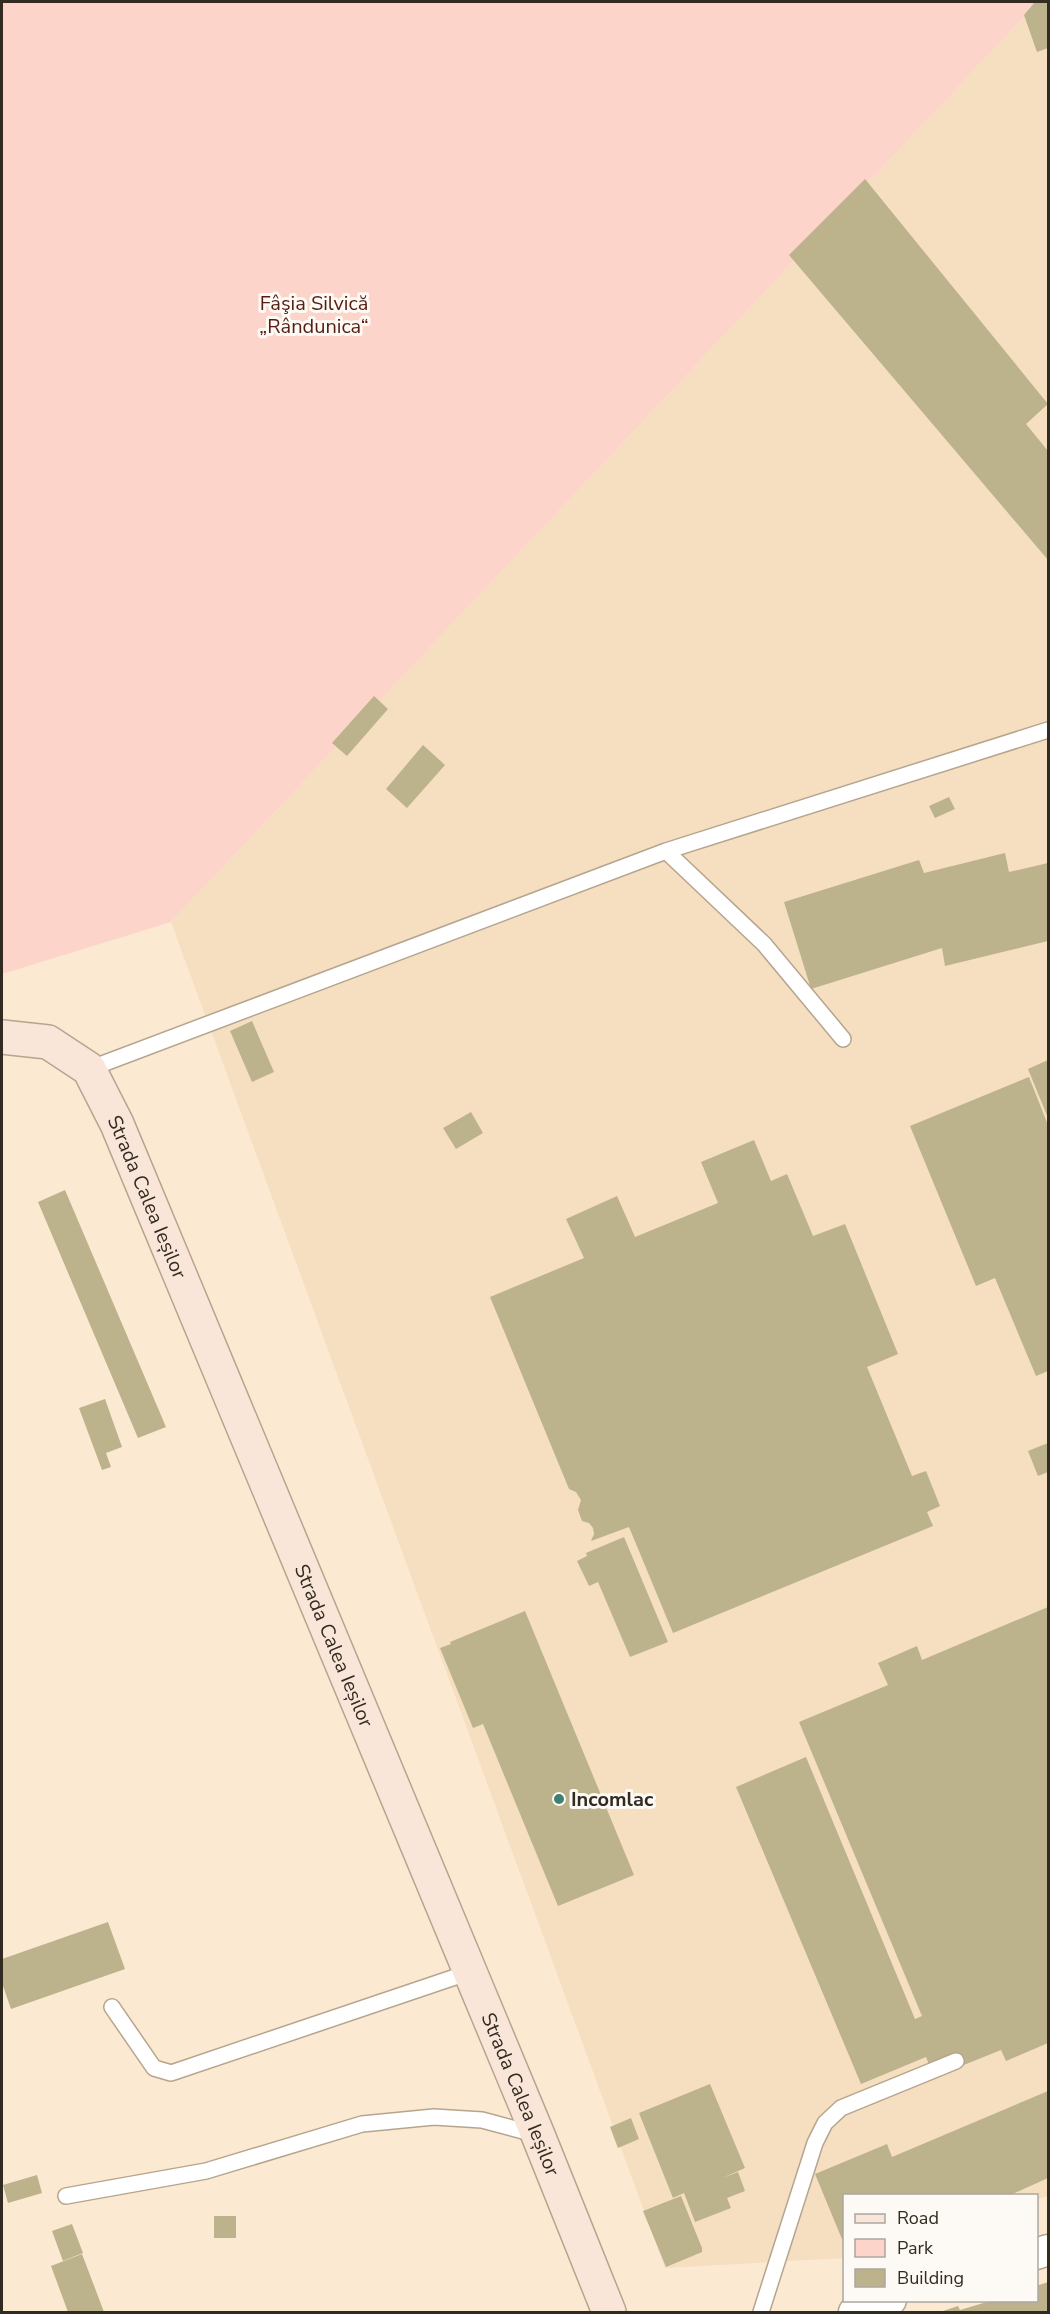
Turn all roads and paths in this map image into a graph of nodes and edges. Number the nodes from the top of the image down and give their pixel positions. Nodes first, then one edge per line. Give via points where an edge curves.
1 (1048, 730) edge
2 (666, 851) junction
3 (2, 1038) edge
4 (843, 1039) dead end
5 (89, 1069) junction
6 (470, 1972) junction
7 (112, 2007) dead end
8 (956, 2061) dead end
9 (538, 2135) junction
10 (66, 2196) dead end
11 (888, 2302) edge
12 (609, 2313) edge
13 (761, 2313) edge
14 (854, 2313) edge

1 - 2 lane
2 - 4 lane via 764,944
2 - 5 lane
3 - 5 street, Strada Calea Ieșilor via 48,1042
5 - 6 street, Strada Calea Ieșilor via 117,1124
6 - 7 lane via 171,2073 154,2068
6 - 9 street, Strada Calea Ieșilor
8 - 13 lane via 841,2108 825,2122
9 - 10 lane via 482,2120 434,2117 362,2124 206,2171
9 - 12 street, Strada Calea Ieșilor
11 - 14 street

